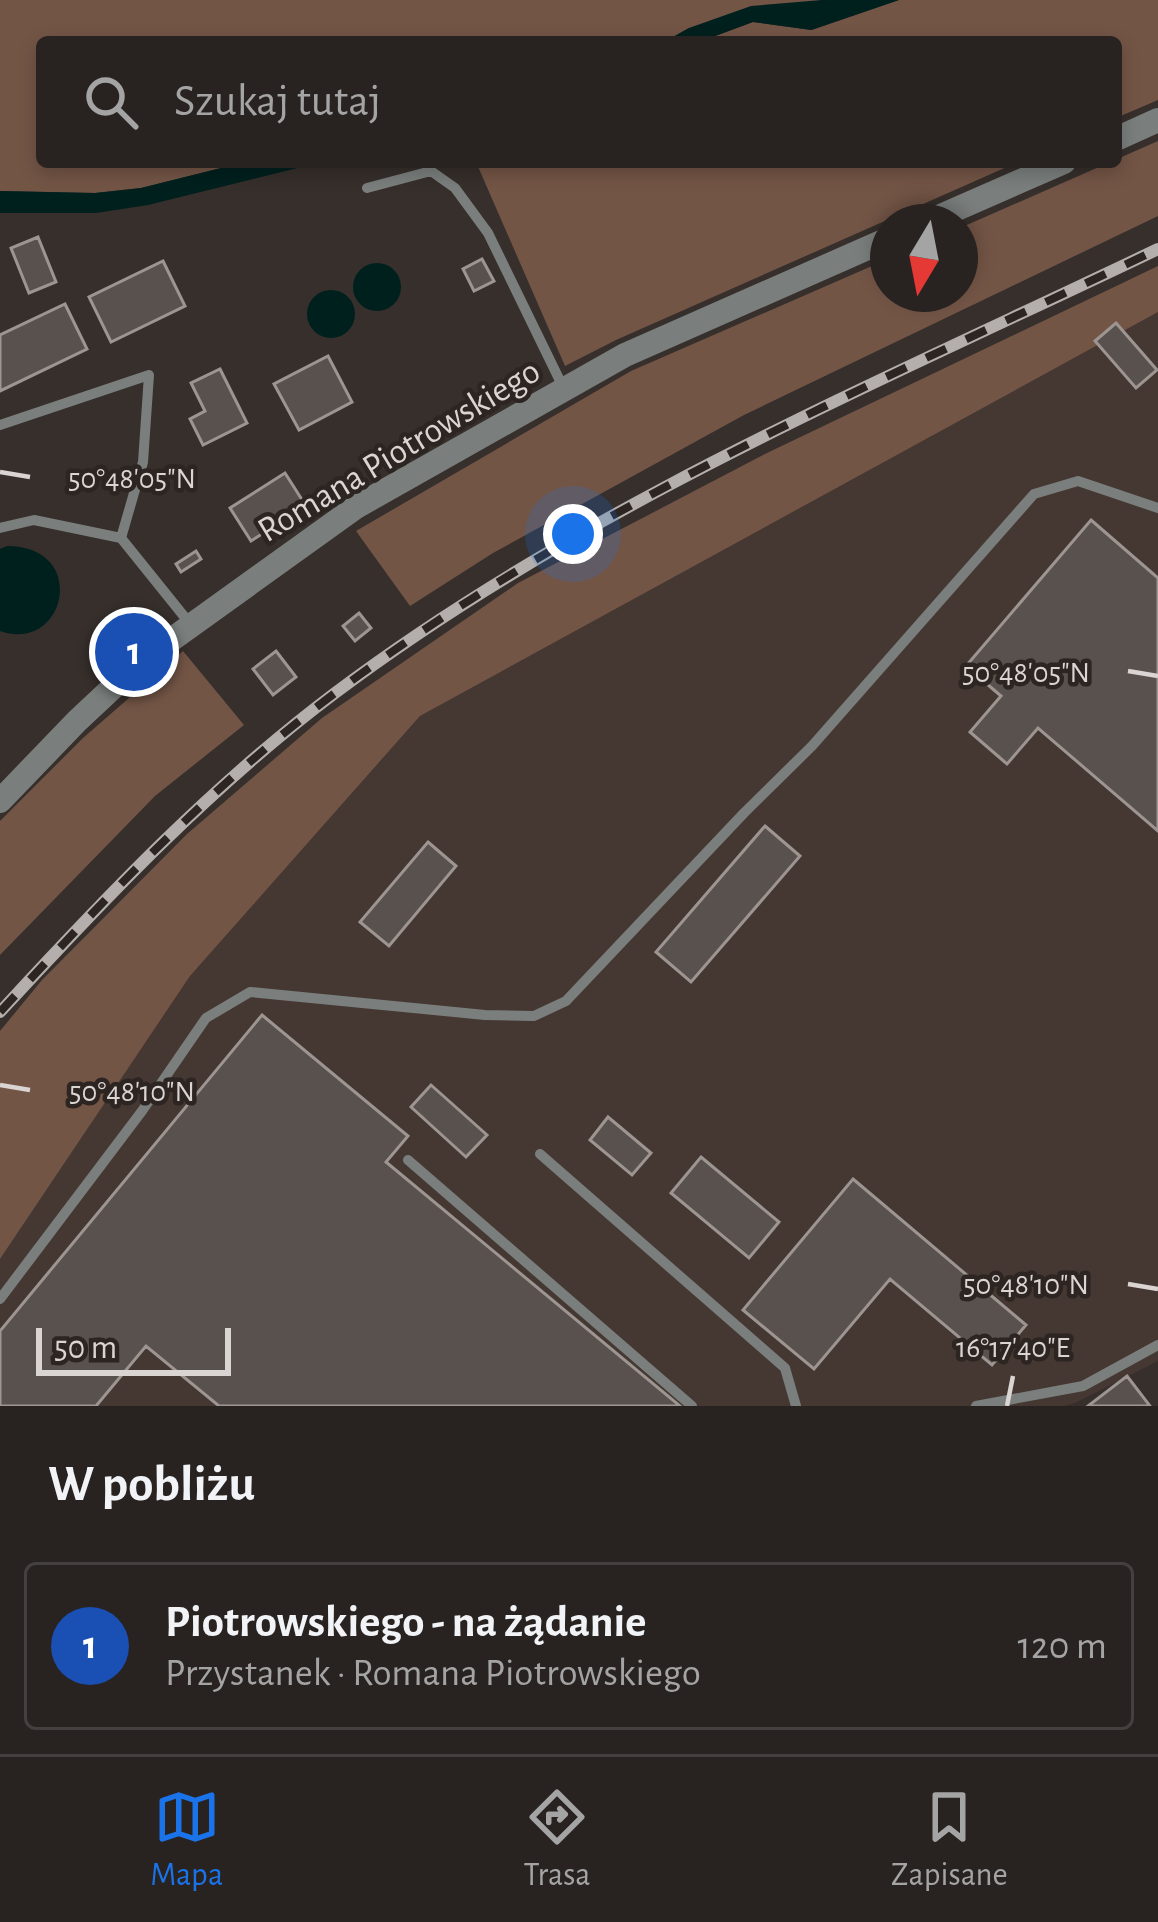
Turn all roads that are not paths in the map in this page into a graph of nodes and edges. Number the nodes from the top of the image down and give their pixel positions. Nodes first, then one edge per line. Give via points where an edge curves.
1 (1158, 121) edge
2 (1122, 136) edge
3 (1050, 168) edge
4 (367, 188) dead end
5 (968, 204) edge
6 (870, 247) edge
7 (564, 389) junction
8 (0, 425) edge
9 (1158, 508) edge
10 (0, 528) edge
11 (121, 538) junction
12 (191, 625) junction
13 (0, 801) edge
14 (540, 1154) dead end
15 (408, 1160) dead end
16 (0, 1299) edge
17 (1158, 1345) edge
18 (692, 1406) edge
19 (796, 1406) edge
20 (976, 1406) edge

1 - 2 street
3 - 5 street
4 - 7 lane via 431,171 455,188 488,233
6 - 7 street, Romana Piotrowskiego
7 - 12 street, Romana Piotrowskiego via 356,507
8 - 11 lane via 149,375 143,462
9 - 16 lane via 1078,482 1034,494 812,746 566,1001 534,1016 485,1015 250,992 206,1018
10 - 11 lane via 34,520
11 - 12 lane
12 - 13 street, Romana Piotrowskiego via 77,721
14 - 19 lane via 785,1368
15 - 18 lane
17 - 20 lane via 1083,1386

